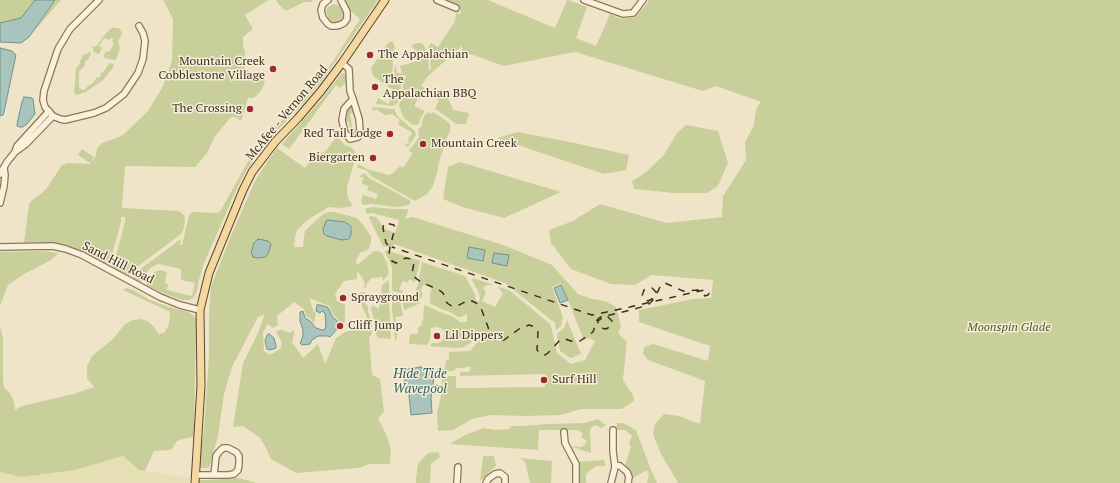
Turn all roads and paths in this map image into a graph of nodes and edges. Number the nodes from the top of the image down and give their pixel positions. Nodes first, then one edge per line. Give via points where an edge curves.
1 (99, 0) edge
2 (328, 0) edge
3 (341, 0) edge
4 (385, 0) edge
5 (437, 0) edge
6 (584, 0) edge
7 (643, 0) edge
8 (456, 8) dead end
9 (139, 26) dead end
10 (342, 63) junction
11 (353, 99) junction
12 (51, 114) junction
13 (4, 168) junction
14 (0, 174) edge
15 (0, 203) edge
16 (0, 247) edge
17 (200, 310) junction
18 (613, 430) dead end
19 (564, 432) dead end
20 (615, 465) junction
21 (458, 467) dead end
22 (195, 475) junction
23 (214, 475) junction
24 (505, 480) edge
25 (194, 483) edge
26 (457, 483) edge
27 (486, 483) edge
28 (576, 483) edge
29 (611, 483) edge
30 (628, 483) edge

1 - 12 street via 70,29 58,49 43,100
2 - 3 street via 321,10 323,18 332,26 340,25 347,19 347,12
4 - 10 main road, McAfee - Vernon Road
5 - 8 street
6 - 7 street via 623,14 633,13
9 - 12 street via 144,41 143,59 138,73 124,94 106,108 94,113 65,120
10 - 11 street via 349,69
10 - 17 main road, McAfee - Vernon Road via 298,118 274,142 252,172 209,273
11 - 11 street via 344,109 342,120 345,133 350,139 358,137 360,131
12 - 13 street via 26,144 15,152
13 - 14 street
13 - 15 street via 4,186
16 - 17 street, Sand Hill Road via 53,246 66,249 160,297
17 - 22 main road, McAfee - Vernon Road via 201,386
18 - 20 street
19 - 28 street via 565,443 576,464
20 - 29 street
20 - 30 street via 627,472
21 - 26 street
22 - 23 street
22 - 25 main road, McAfee - Vernon Road
23 - 23 street via 234,474 238,470 236,452 228,448 223,448 219,452 216,456
24 - 27 street via 500,473 488,479

